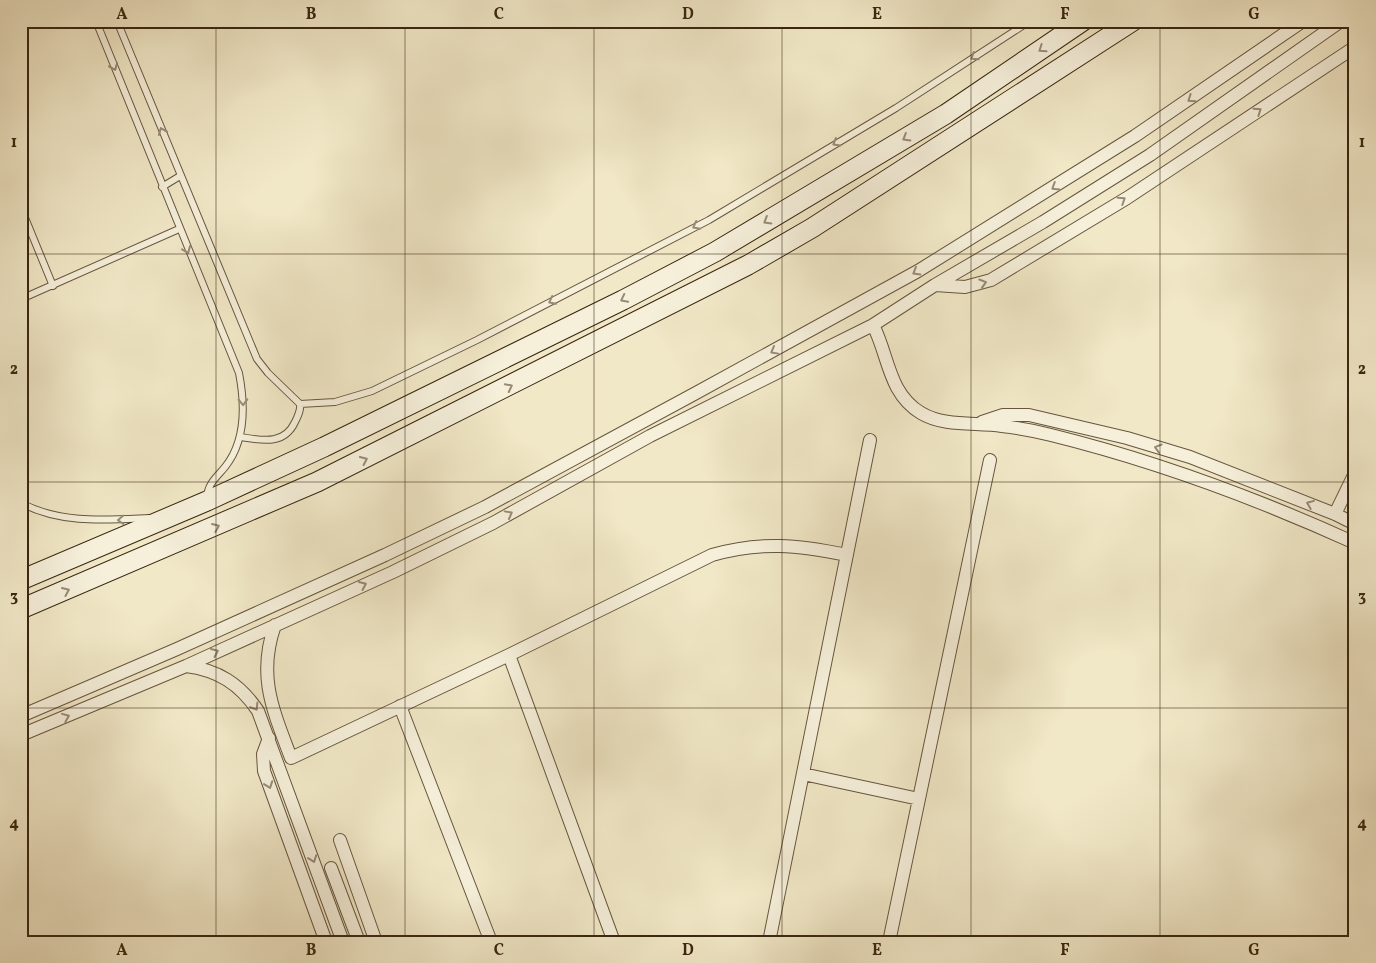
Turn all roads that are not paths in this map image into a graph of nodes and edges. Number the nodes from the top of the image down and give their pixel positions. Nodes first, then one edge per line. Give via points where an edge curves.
1 (96, 21) edge
2 (118, 21) edge
3 (1030, 21) edge
4 (1082, 21) edge
5 (1133, 21) edge
6 (1303, 21) edge
7 (1341, 21) edge
8 (1355, 47) edge
9 (1251, 58) junction
10 (1264, 75) junction
11 (1214, 83) junction
12 (1226, 101) junction
13 (180, 176) junction
14 (162, 187) junction
15 (21, 208) edge
16 (179, 230) junction
17 (935, 285) junction
18 (53, 286) junction
19 (21, 299) edge
20 (873, 325) junction
21 (300, 404) junction
22 (979, 423) junction
23 (240, 437) junction
24 (870, 440) dead end
25 (990, 460) dead end
26 (1355, 472) edge
27 (207, 501) junction
28 (21, 503) edge
29 (1335, 514) junction
30 (170, 517) junction
31 (1355, 524) edge
32 (1355, 543) edge
33 (847, 556) junction
34 (21, 580) edge
35 (21, 609) edge
36 (275, 625) junction
37 (509, 655) junction
38 (186, 666) junction
39 (400, 706) junction
40 (21, 716) edge
41 (21, 735) edge
42 (269, 738) junction
43 (803, 774) junction
44 (919, 799) junction
45 (340, 840) dead end
46 (331, 868) dead end
47 (326, 942) edge
48 (343, 942) edge
49 (359, 942) edge
50 (376, 942) edge
51 (491, 942) edge
52 (614, 942) edge
53 (769, 942) edge
54 (889, 942) edge

1 -> 14 lane
13 -> 2 lane
3 -> 21 lane via 896,108 709,220 372,391 335,402
4 -> 27 street via 946,114 715,252 410,406
35 -> 5 street via 317,482 748,265 812,228
6 - 9 street
7 - 10 street
17 -> 8 street via 965,287 991,280 1126,198
9 - 10 street via 1254,72
9 - 11 street
10 - 12 street
11 - 12 street via 1226,91
11 -> 40 street via 918,271 493,502 280,603
12 - 17 street via 1150,155
13 - 14 lane
13 - 21 lane via 257,359
14 - 16 lane
15 - 18 lane
16 - 18 lane
16 -> 23 lane via 239,373 243,401
17 - 20 street
18 - 19 lane
20 - 22 street via 896,388 907,402 937,420
36 -> 20 street via 493,523 650,436
21 - 23 lane via 294,425 281,438
29 -> 22 street via 1190,457 1127,438 1029,415 1003,415
22 - 32 street via 1052,435 1172,469 1288,512
23 - 27 lane via 233,456 208,488
24 - 33 street
25 - 44 street
26 - 29 street
27 - 30 street
30 -> 28 lane via 78,520 42,512
29 - 31 street
30 - 34 street
33 - 37 street via 808,547 776,545 744,547 712,555
33 - 43 street
38 -> 36 street
36 - 39 street via 268,651 268,691 291,758
37 - 39 street
37 - 52 street
41 -> 38 street
38 -> 42 street via 211,671 238,687 258,711
39 - 51 street
42 -> 47 street via 263,754 264,771
42 -> 48 street
43 - 44 street
43 - 53 street
44 - 54 street
45 - 50 street
46 - 49 street

